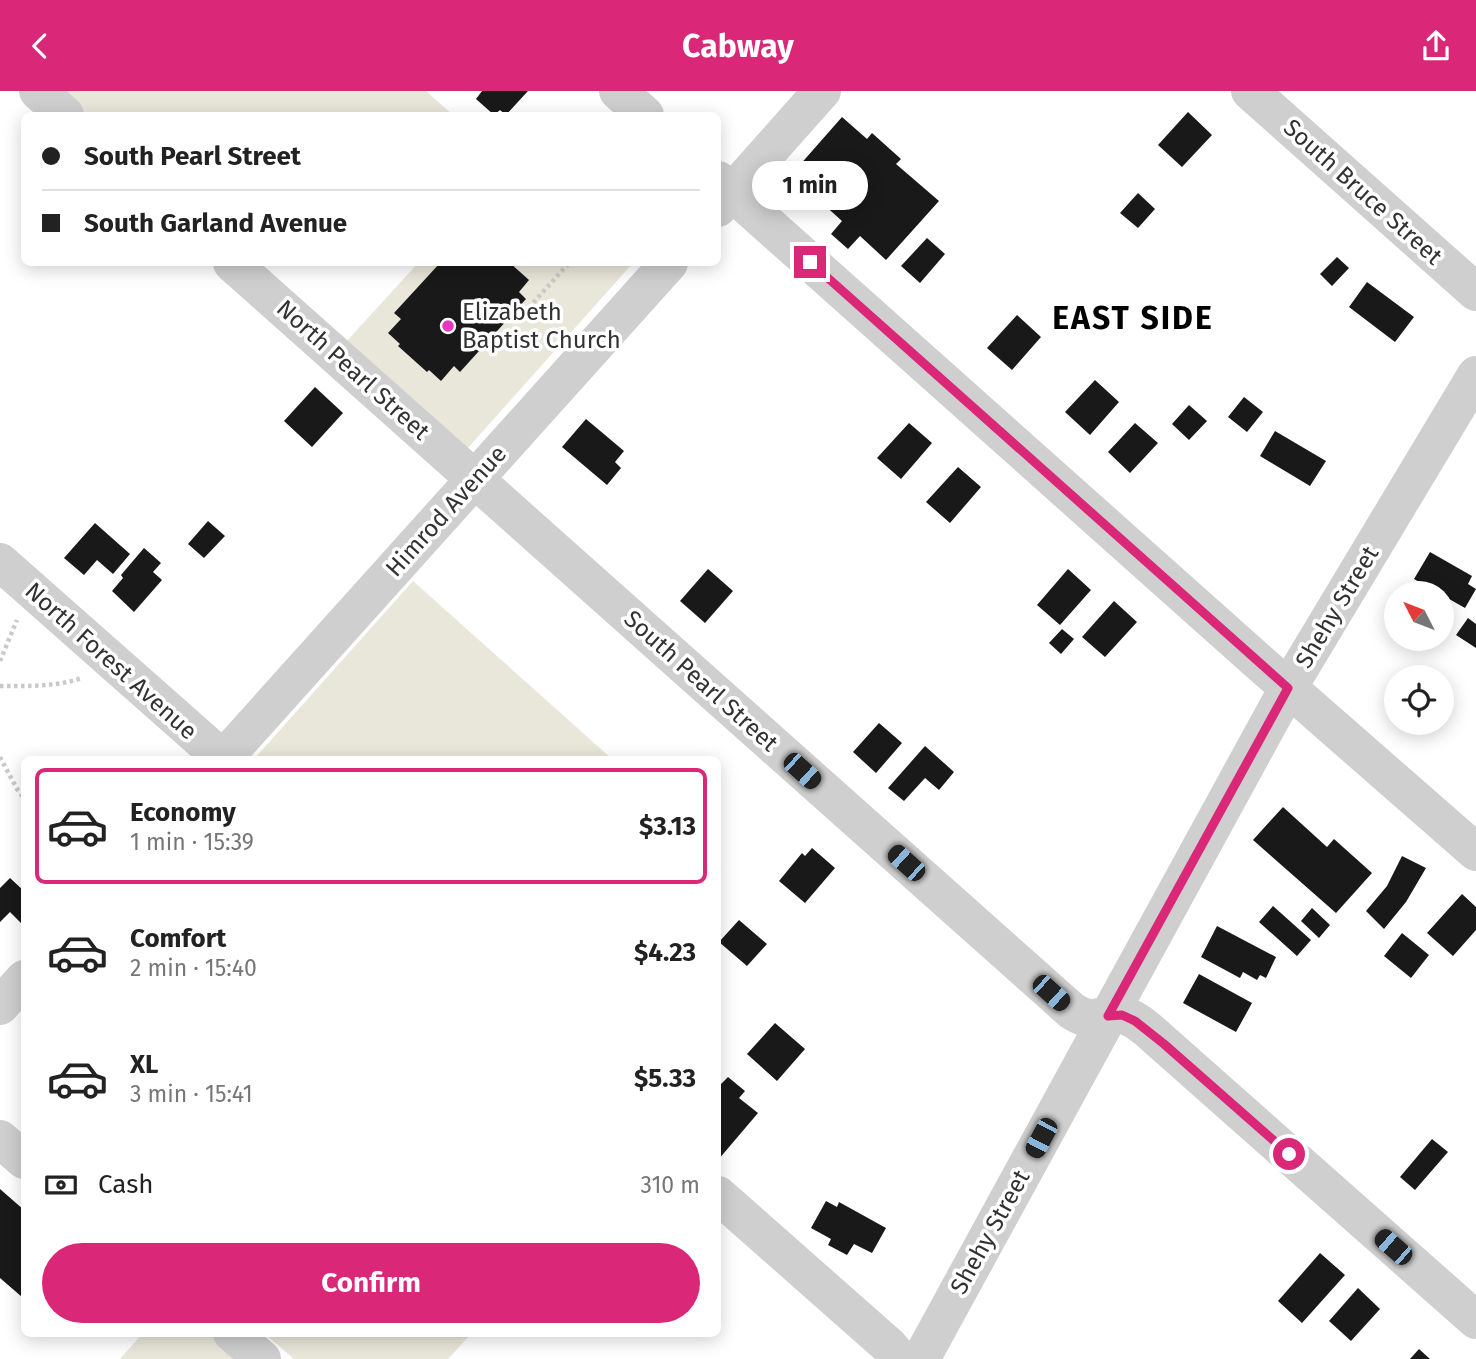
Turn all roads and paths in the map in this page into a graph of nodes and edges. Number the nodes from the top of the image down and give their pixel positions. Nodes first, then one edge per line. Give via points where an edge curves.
1 (38, 91) edge
2 (618, 91) edge
3 (822, 91) edge
4 (1250, 91) edge
5 (62, 112) edge
6 (642, 112) edge
7 (722, 193) edge
8 (235, 266) edge
9 (566, 266) edge
10 (666, 266) edge
11 (1476, 292) edge
12 (518, 308) dead end
13 (524, 313) junction
14 (534, 322) dead end
15 (1476, 375) edge
16 (474, 478) junction
17 (0, 562) edge
18 (33, 591) junction
19 (110, 660) junction
20 (0, 661) edge
21 (0, 686) edge
22 (1288, 688) junction
23 (220, 756) edge
24 (226, 756) edge
25 (0, 757) edge
26 (21, 794) edge
27 (1476, 852) edge
28 (21, 982) edge
29 (0, 1006) edge
30 (1108, 1016) junction
31 (0, 1139) edge
32 (21, 1157) edge
33 (721, 1198) edge
34 (1476, 1320) edge
35 (237, 1337) edge
36 (262, 1359) edge
37 (901, 1359) edge
38 (921, 1359) edge

1 - 5 street
2 - 6 street
3 - 7 street
4 - 11 street, South Bruce Street
7 - 22 street
8 - 16 street, North Pearl Street
9 - 13 path
10 - 16 street, Himrod Avenue
12 - 13 path
13 - 14 path
15 - 22 street, Shehy Street
16 - 24 street, Himrod Avenue
16 - 30 street, South Pearl Street via 1072,1011 1082,1017
17 - 18 street, North Forest Avenue
18 - 19 street, North Forest Avenue
18 - 20 path
19 - 21 path via 89,676 68,683
19 - 23 street, North Forest Avenue
22 - 27 street
22 - 30 street, Shehy Street
25 - 26 path
28 - 29 street
30 - 34 street, South Pearl Street via 1133,1019 1164,1044
30 - 38 street, Shehy Street
31 - 32 street
33 - 37 street
35 - 36 street

